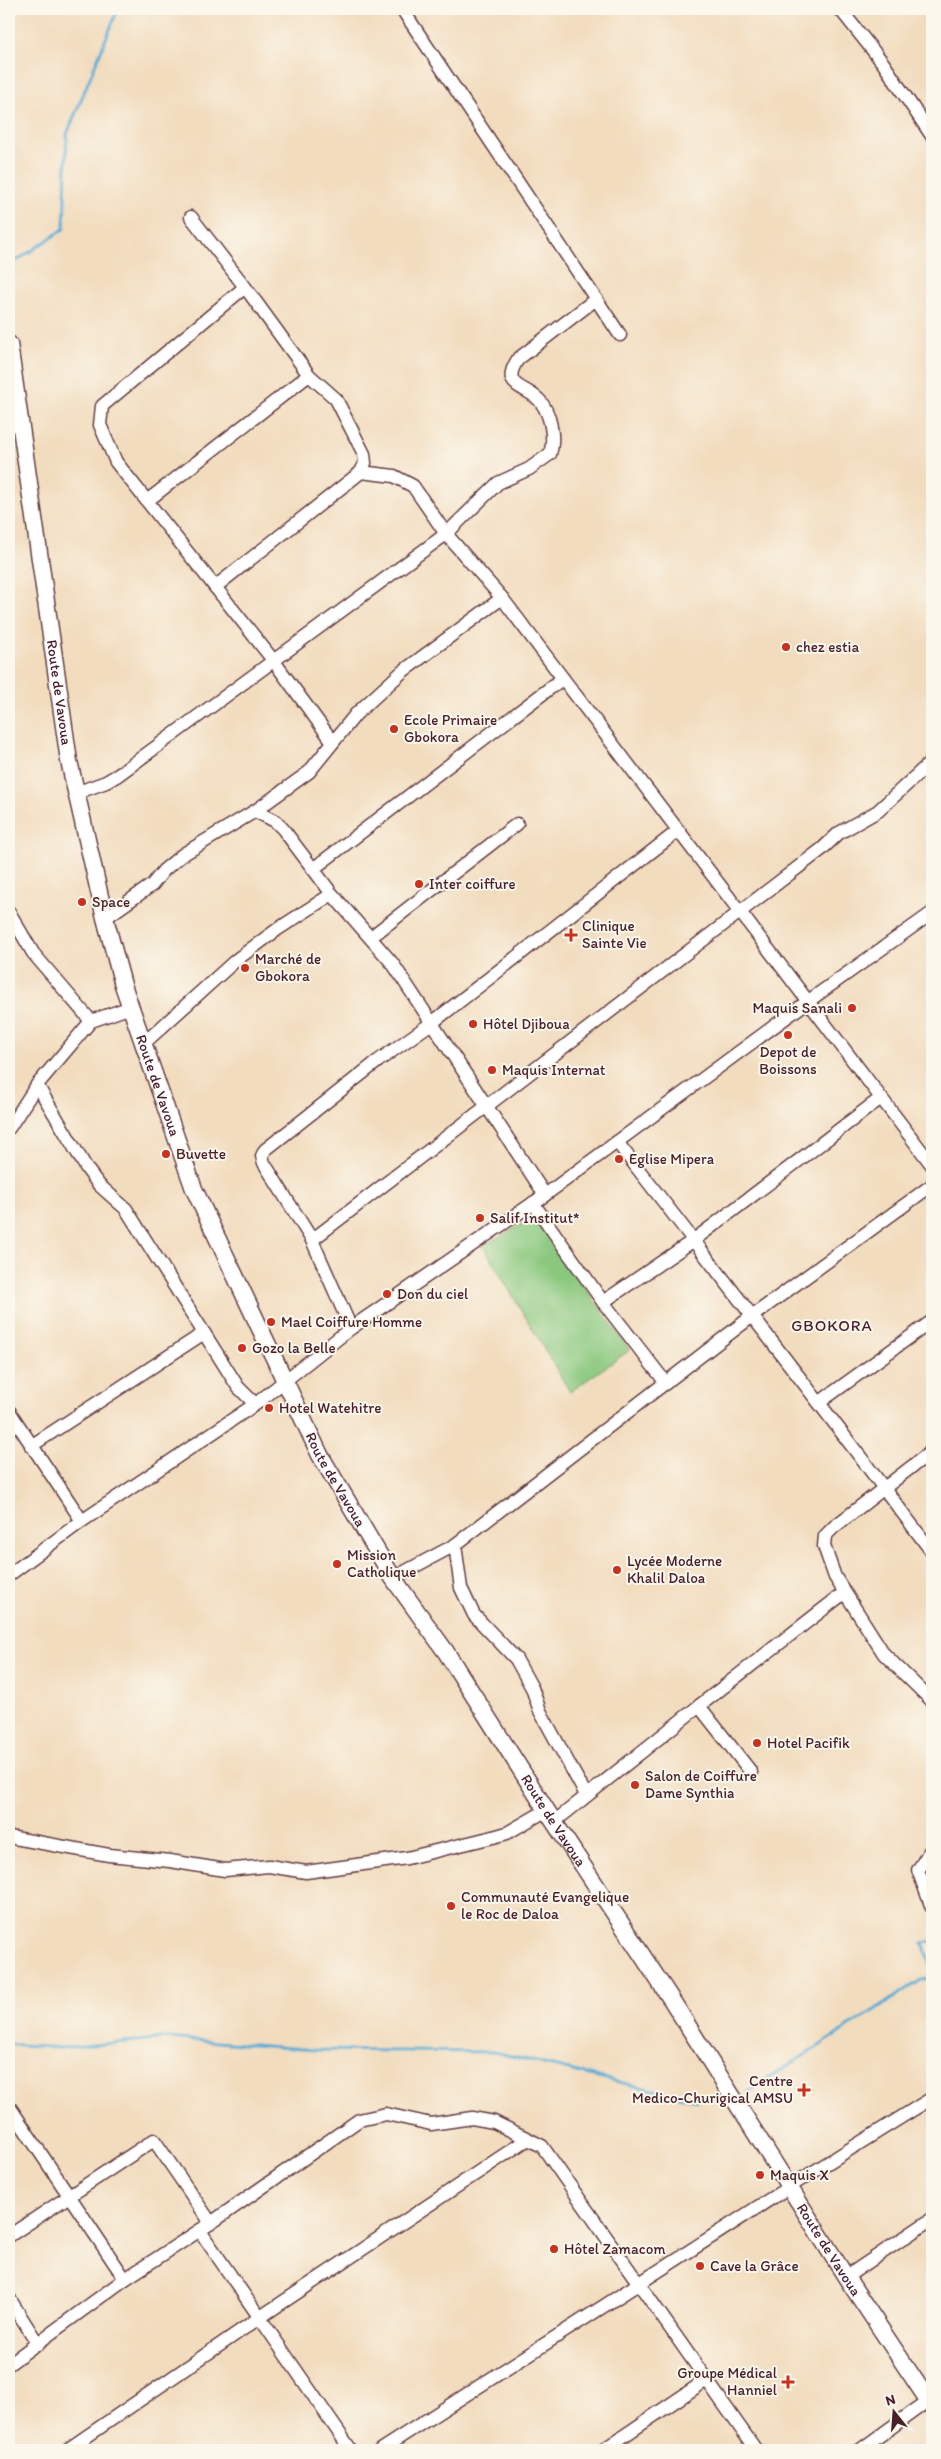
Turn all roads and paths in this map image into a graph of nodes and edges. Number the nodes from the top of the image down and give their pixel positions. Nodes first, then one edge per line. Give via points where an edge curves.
1 (402, 9) edge
2 (840, 9) edge
3 (932, 136) edge
4 (191, 218) dead end
5 (245, 287) junction
6 (596, 299) junction
7 (620, 335) dead end
8 (9, 344) edge
9 (309, 376) junction
10 (362, 472) junction
11 (147, 501) junction
12 (446, 534) junction
13 (215, 587) junction
14 (502, 598) junction
15 (273, 660) junction
16 (562, 679) junction
17 (333, 742) junction
18 (932, 760) edge
19 (76, 793) junction
20 (255, 811) junction
21 (517, 824) dead end
22 (678, 832) junction
23 (314, 869) junction
24 (332, 894) junction
25 (9, 912) edge
26 (740, 912) junction
27 (932, 912) edge
28 (105, 918) junction
29 (932, 923) edge
30 (912, 927) junction
31 (371, 937) junction
32 (807, 1002) junction
33 (131, 1007) junction
34 (91, 1021) junction
35 (433, 1022) junction
36 (142, 1045) junction
37 (36, 1085) junction
38 (881, 1098) junction
39 (487, 1106) junction
40 (9, 1128) edge
41 (617, 1142) junction
42 (932, 1165) edge
43 (932, 1184) edge
44 (545, 1195) junction
45 (533, 1203) junction
46 (312, 1240) junction
47 (694, 1240) junction
48 (603, 1302) junction
49 (751, 1317) junction
50 (932, 1321) edge
51 (352, 1328) junction
52 (204, 1333) junction
53 (284, 1380) junction
54 (666, 1384) junction
55 (820, 1402) junction
56 (257, 1403) junction
57 (9, 1411) edge
58 (31, 1446) junction
59 (932, 1451) edge
60 (884, 1487) junction
61 (82, 1521) junction
62 (455, 1545) junction
63 (932, 1552) edge
64 (9, 1575) edge
65 (393, 1578) junction
66 (844, 1592) junction
67 (932, 1701) edge
68 (699, 1706) junction
69 (751, 1772) dead end
70 (586, 1795) junction
71 (551, 1816) junction
72 (9, 1837) edge
73 (932, 1848) edge
74 (932, 1908) edge
75 (932, 2098) edge
76 (9, 2106) edge
77 (528, 2139) junction
78 (789, 2187) junction
79 (70, 2195) junction
80 (932, 2220) edge
81 (211, 2223) junction
82 (200, 2231) junction
83 (9, 2236) edge
84 (846, 2278) junction
85 (126, 2279) junction
86 (638, 2284) junction
87 (9, 2298) edge
88 (260, 2318) junction
89 (38, 2344) junction
90 (9, 2364) edge
91 (706, 2381) junction
92 (931, 2402) edge
93 (67, 2450) edge
94 (351, 2450) edge
95 (380, 2450) edge
96 (602, 2450) edge
97 (756, 2450) edge
98 (860, 2450) edge

1 - 6 street
2 - 3 street via 883,62
4 - 5 street
5 - 9 street
5 - 11 street via 102,406 100,425 116,462
6 - 7 street
6 - 12 street via 518,359 512,368 514,384 540,401 545,409 552,433 550,454 529,469 498,483
8 - 19 main road, Route de Vavoua
9 - 10 street via 336,399 364,454
9 - 11 street
10 - 12 street via 394,476 413,486
10 - 13 street
11 - 13 street
12 - 14 street
12 - 15 street
13 - 15 street
14 - 16 street
14 - 17 street via 402,672 356,714
15 - 17 street
15 - 19 street via 118,775
16 - 22 street
16 - 23 street
17 - 20 street via 309,772
18 - 26 street via 878,812 839,833
19 - 28 main road, Route de Vavoua
20 - 23 street via 275,821
20 - 28 street via 182,855 152,885
21 - 31 street
22 - 26 street
22 - 35 street
23 - 24 street
24 - 31 street
24 - 36 street via 236,960
25 - 34 street via 33,953
26 - 32 street
26 - 39 street
27 - 30 street
28 - 33 main road, Route de Vavoua
29 - 30 street via 924,922
30 - 32 street
31 - 35 street
32 - 38 street
32 - 41 street
33 - 34 street
33 - 36 main road, Route de Vavoua
34 - 37 street
35 - 39 street
35 - 46 street via 265,1150 262,1156 264,1163
36 - 53 main road, Route de Vavoua via 194,1188
37 - 40 street
37 - 52 street via 87,1169 126,1210
38 - 42 street
38 - 47 street
39 - 44 street
39 - 46 street
41 - 44 street
41 - 47 street
43 - 49 street
44 - 45 street
45 - 48 street
45 - 51 street
46 - 51 street
47 - 48 street
47 - 49 street
48 - 54 street
49 - 54 street
49 - 55 street
50 - 55 street
51 - 53 street
52 - 56 street via 238,1387
52 - 58 street
53 - 56 street
53 - 65 main road, Route de Vavoua via 320,1454
54 - 62 street
55 - 60 street
56 - 61 street
57 - 58 street
58 - 61 street
59 - 60 street
60 - 63 street
60 - 66 street via 825,1536 824,1546
61 - 64 street
62 - 65 street
62 - 70 street via 462,1588 474,1615 516,1659
65 - 71 main road, Route de Vavoua via 446,1652
66 - 67 street via 884,1654
66 - 68 street
68 - 69 street
68 - 70 street
70 - 71 street
71 - 72 street via 507,1833 407,1858 306,1872 269,1866 225,1870
71 - 78 main road, Route de Vavoua
73 - 74 street via 918,1870
75 - 78 street
76 - 79 street
77 - 81 street via 494,2122 472,2118 431,2124 386,2114 373,2116 359,2120
77 - 86 street via 542,2146
77 - 88 street
78 - 84 main road, Route de Vavoua
78 - 86 street
79 - 81 street via 154,2140
79 - 83 street
79 - 85 street
80 - 84 street
81 - 82 street
82 - 85 street
82 - 88 street
84 - 92 main road, Route de Vavoua
85 - 89 street
86 - 91 street
86 - 95 street
87 - 89 street
88 - 93 street
88 - 94 street
89 - 90 street
91 - 96 street
91 - 97 street
92 - 98 street

